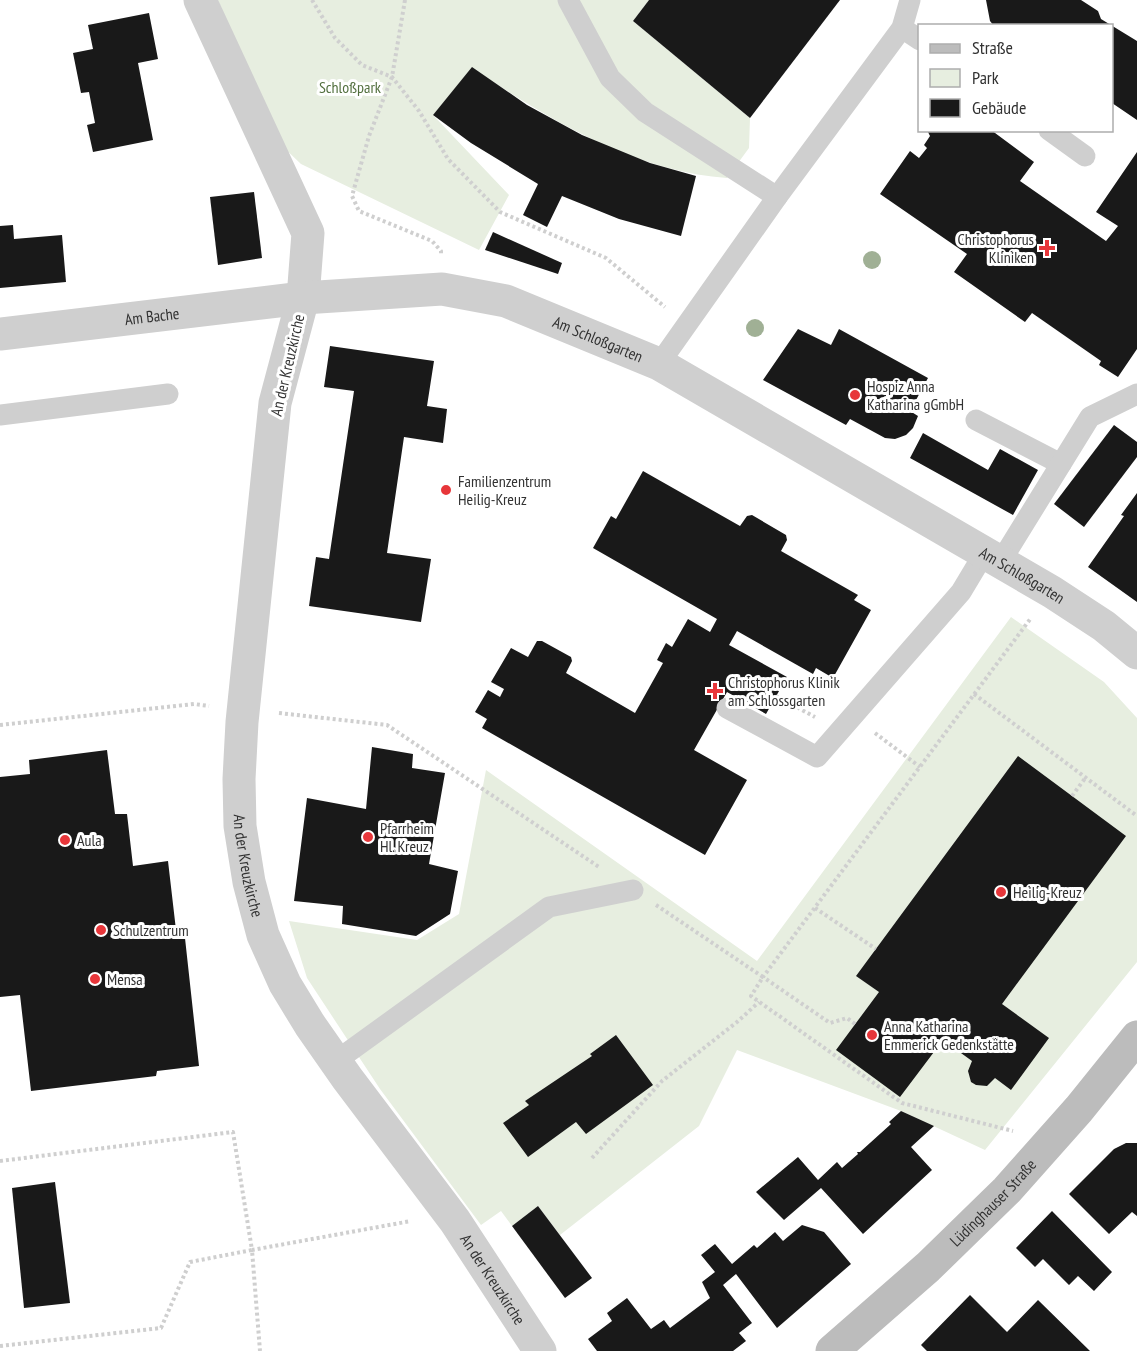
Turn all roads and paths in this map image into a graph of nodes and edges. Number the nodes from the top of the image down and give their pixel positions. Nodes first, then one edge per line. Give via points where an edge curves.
1 (200, 0) edge
2 (312, 0) edge
3 (405, 0) edge
4 (568, 0) edge
5 (910, 0) edge
6 (911, 34) edge
7 (392, 76) junction
8 (1052, 132) edge
9 (1085, 156) dead end
10 (777, 197) junction
11 (432, 241) dead end
12 (303, 298) junction
13 (687, 325) junction
14 (0, 334) edge
15 (659, 364) junction
16 (168, 394) dead end
17 (1137, 394) edge
18 (0, 415) edge
19 (976, 420) dead end
20 (1061, 464) junction
21 (993, 557) junction
22 (1024, 626) dead end
23 (1137, 653) edge
24 (974, 694) junction
25 (776, 696) dead end
26 (727, 708) dead end
27 (244, 709) junction
28 (846, 722) junction
29 (0, 725) edge
30 (920, 767) junction
31 (1086, 777) junction
32 (1072, 796) dead end
33 (1137, 816) edge
34 (633, 890) junction
35 (815, 908) junction
36 (876, 949) dead end
37 (763, 977) junction
38 (759, 1002) junction
39 (855, 1024) dead end
40 (1137, 1037) edge
41 (336, 1061) junction
42 (1051, 1141) junction
43 (592, 1158) dead end
44 (0, 1161) edge
45 (450, 1214) junction
46 (252, 1250) junction
47 (0, 1346) edge
48 (260, 1351) edge
49 (540, 1351) edge
50 (832, 1351) edge

1 - 12 street via 308,233
2 - 7 path via 335,39 362,65
3 - 7 path
4 - 10 lane via 610,78 645,112
5 - 6 lane
6 - 10 lane
7 - 11 path via 352,196 358,210
7 - 13 path via 448,159 500,212 606,258
8 - 9 lane
10 - 13 lane
12 - 14 street, Am Bache
12 - 15 street, Am Schloßgarten via 442,289 506,301
12 - 27 street, An der Kreuzkirche via 275,403
13 - 15 lane
15 - 21 street, Am Schloßgarten
16 - 18 lane
17 - 20 lane via 1090,417
19 - 20 lane
20 - 21 lane
21 - 23 street, Am Schloßgarten via 1104,626
21 - 28 lane
22 - 24 path
24 - 30 path
24 - 31 path
25 - 28 path
26 - 28 lane via 817,757
27 - 29 path via 194,704
27 - 34 path via 387,725
27 - 41 street, An der Kreuzkirche via 240,825 252,893 263,935 285,984
28 - 30 path
30 - 35 path
31 - 32 path
31 - 33 path
34 - 37 path
34 - 41 lane via 549,906
35 - 36 path
35 - 37 path
37 - 38 path via 751,996
37 - 39 path via 830,1023 847,1018
38 - 42 path via 902,1103
38 - 43 path via 662,1081
40 - 42 street, Lüdinghauser Straße
41 - 45 street, An der Kreuzkirche
42 - 50 street, Lüdinghauser Straße via 992,1206
44 - 46 path via 233,1132
45 - 46 path
45 - 49 street, An der Kreuzkirche
46 - 47 path via 190,1262 161,1328
46 - 48 path

